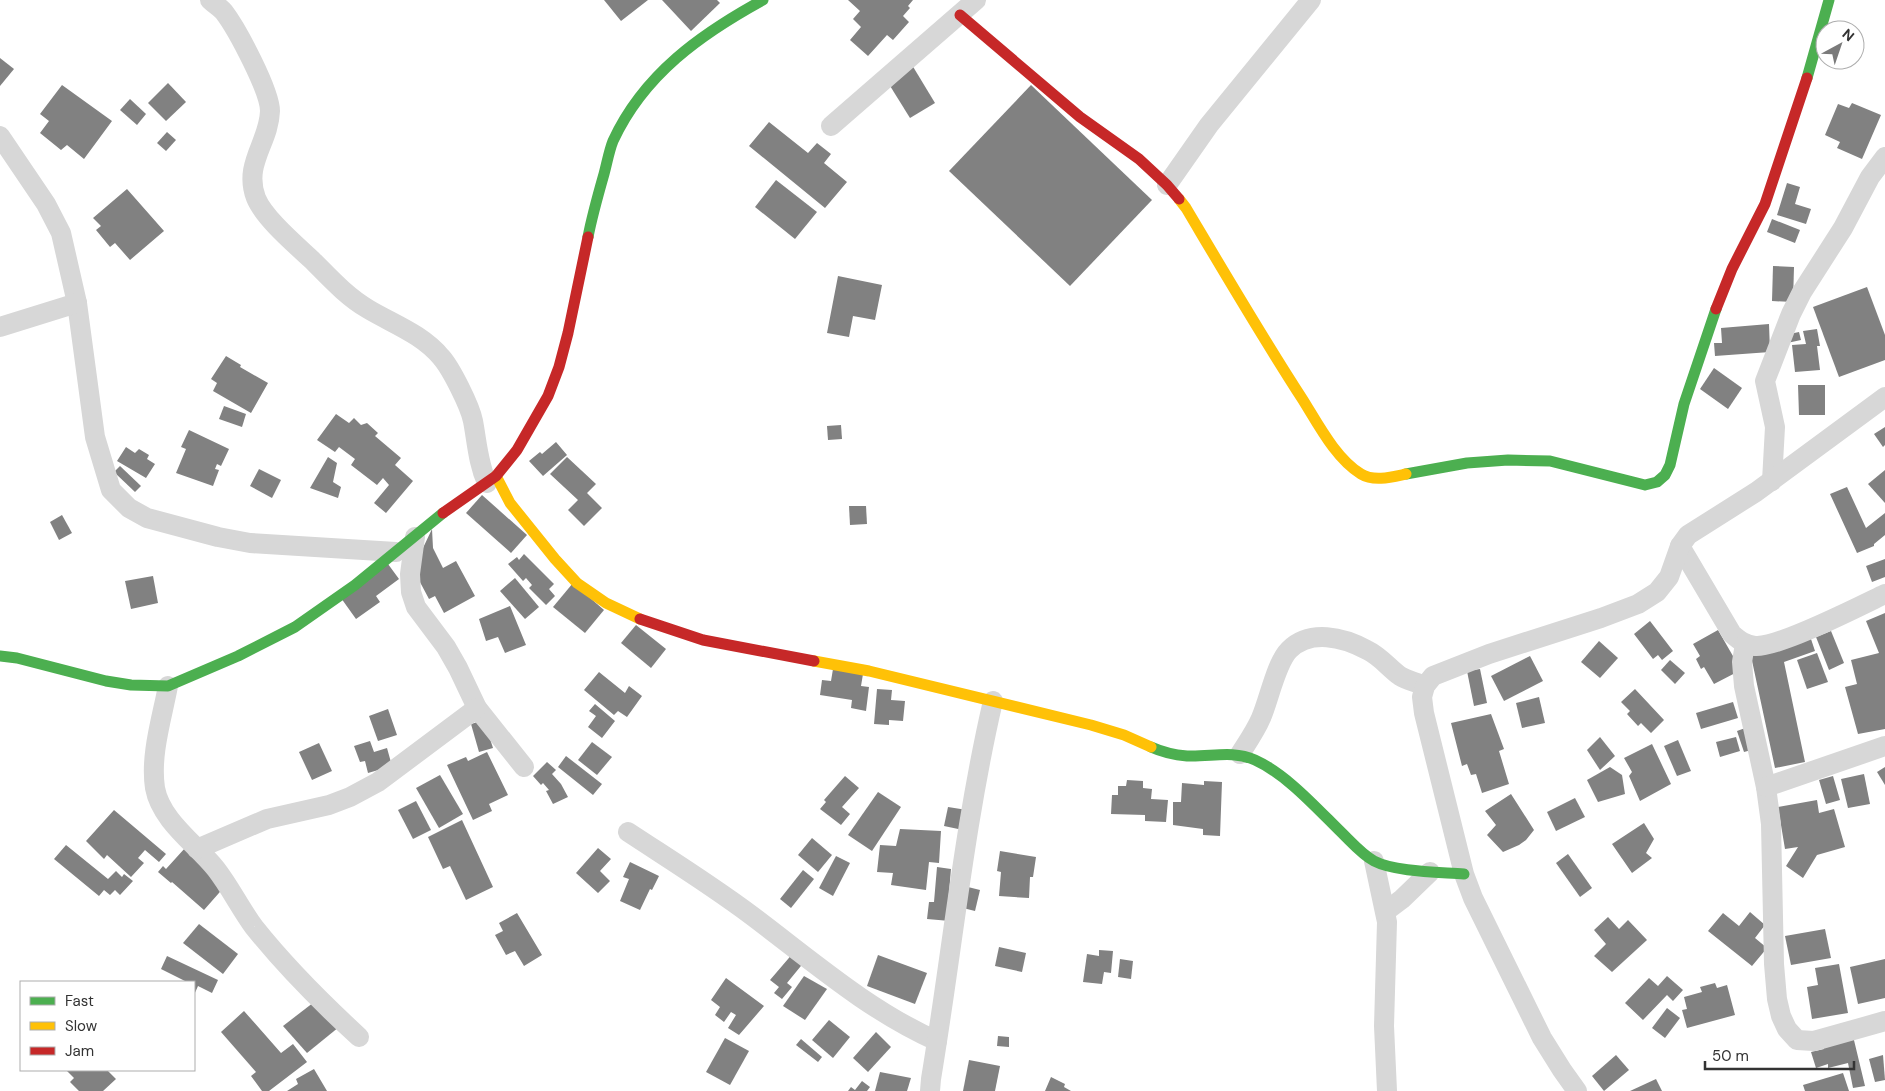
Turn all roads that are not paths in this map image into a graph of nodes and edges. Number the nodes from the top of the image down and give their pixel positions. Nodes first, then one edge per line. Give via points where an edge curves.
1 (210, 0) edge
2 (763, 0) edge
3 (976, 0) edge
4 (1310, 0) edge
5 (1829, 0) edge
6 (960, 14) junction
7 (830, 126) dead end
8 (0, 136) edge
9 (1885, 157) edge
10 (1167, 184) junction
11 (78, 303) junction
12 (0, 327) edge
13 (1885, 398) edge
14 (491, 480) junction
15 (1772, 480) junction
16 (415, 537) junction
17 (1680, 546) junction
18 (396, 552) junction
19 (1885, 594) edge
20 (1745, 644) junction
21 (0, 656) edge
22 (168, 686) junction
23 (1425, 686) junction
24 (993, 701) junction
25 (477, 708) junction
26 (1885, 746) edge
27 (1240, 754) junction
28 (524, 767) dead end
29 (1766, 787) junction
30 (628, 832) dead end
31 (197, 849) junction
32 (1374, 861) junction
33 (1430, 872) junction
34 (1464, 874) junction
35 (1386, 911) junction
36 (1885, 1021) edge
37 (359, 1037) dead end
38 (937, 1042) junction
39 (930, 1091) edge
40 (1387, 1091) edge
41 (1577, 1091) edge

1 - 14 street via 223,10 238,34 262,83 270,110 267,131 251,179 257,200 286,235 345,294 406,329 441,357 467,404 480,468
2 - 14 street via 694,42 639,96 613,142 591,221 568,333 548,396 507,465
3 - 6 street
4 - 10 street via 1209,125
5 - 10 street via 1781,160 1765,204 1720,296 1684,404 1670,465 1657,482 1645,485 1550,461 1467,463 1385,478 1361,474 1335,450 1186,208
6 - 7 street
6 - 10 street via 1080,117 1139,159
8 - 11 street via 46,204 61,233
9 - 15 street via 1802,292 1765,381 1775,426
11 - 12 street
11 - 18 street via 95,437 111,490 129,508 147,518 250,543
13 - 15 street
14 - 16 street via 428,524
14 - 24 street via 554,559 577,583 606,604 703,640 869,671
15 - 17 street via 1688,535
16 - 18 street
16 - 25 street via 410,574 416,607 446,647
17 - 20 street via 1732,634
17 - 23 street via 1669,577 1657,592 1638,604 1433,676
18 - 22 street via 295,627
19 - 20 street via 1778,642 1757,646
20 - 29 street via 1742,662 1744,686
21 - 22 street via 106,681
22 - 31 street via 154,770 155,789 172,822
23 - 27 street via 1407,680 1376,655 1353,643 1335,637 1317,636 1303,640 1288,651 1261,719
23 - 34 street via 1422,697 1424,713
24 - 27 street via 1091,725 1162,752 1187,756
24 - 38 street via 971,807
25 - 28 street
25 - 31 street via 378,782 350,797 267,819
26 - 29 street
27 - 32 street via 1278,775
29 - 36 street via 1771,824 1777,999 1787,1029 1797,1040 1814,1041
30 - 38 street via 749,914 853,992
31 - 37 street via 217,870 265,940
32 - 33 street
32 - 35 street
33 - 34 street
33 - 35 street
34 - 41 street via 1481,918 1538,1030
35 - 40 street via 1384,1026
38 - 39 street

